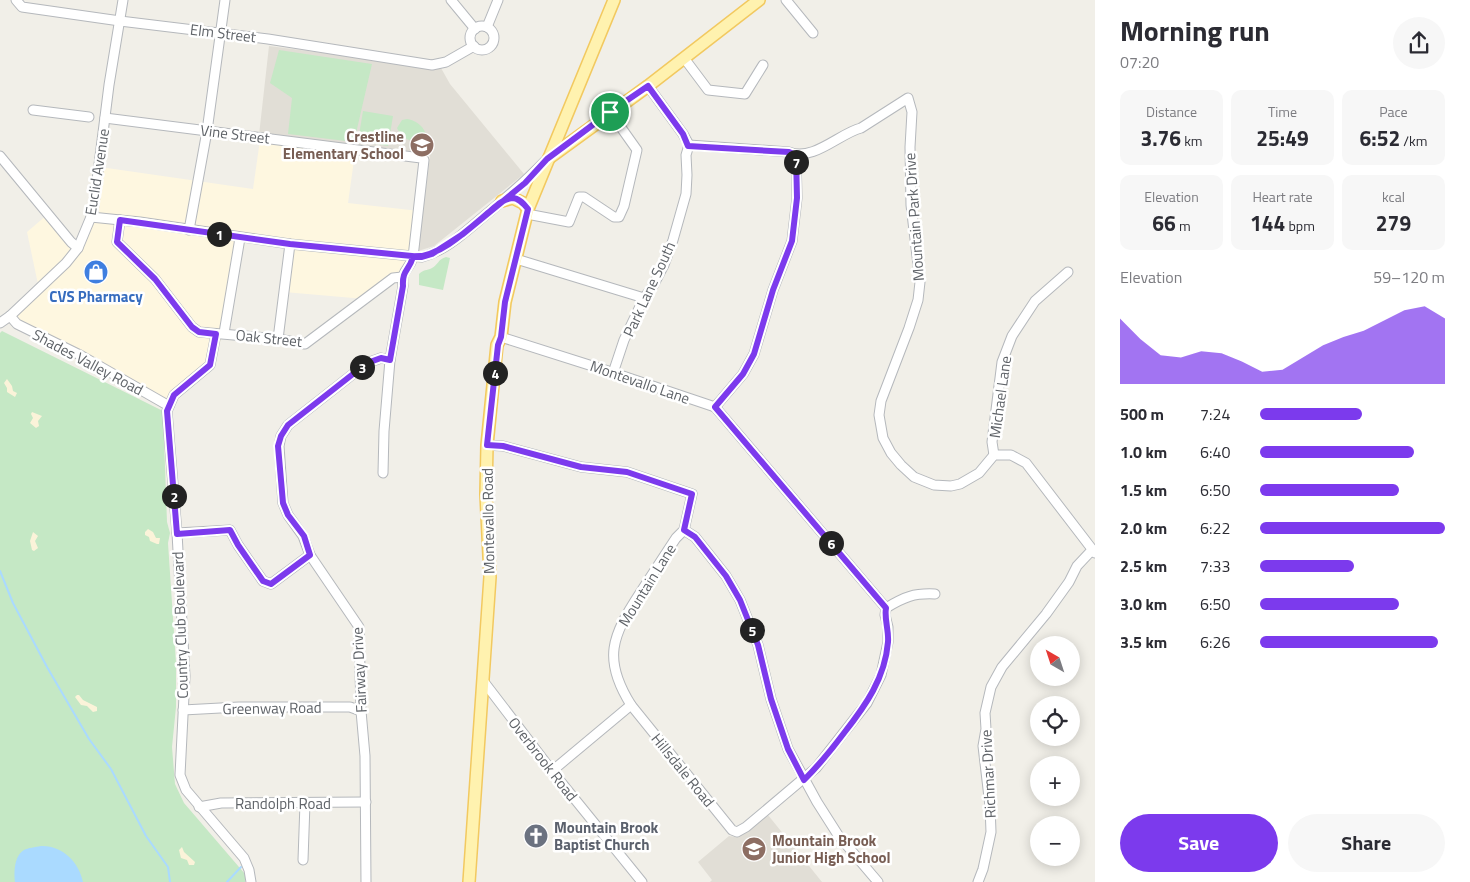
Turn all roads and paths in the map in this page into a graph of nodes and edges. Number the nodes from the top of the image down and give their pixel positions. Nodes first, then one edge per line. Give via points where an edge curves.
1 (16, 0) edge
2 (123, 0) edge
3 (225, 0) edge
4 (451, 0) edge
5 (498, 0) edge
6 (614, 0) edge
7 (759, 0) edge
8 (786, 0) edge
9 (120, 21) junction
10 (487, 27) junction
11 (475, 29) junction
12 (220, 32) junction
13 (813, 33) dead end
14 (474, 46) junction
15 (684, 58) junction
16 (763, 65) dead end
17 (648, 86) junction
18 (33, 110) dead end
19 (610, 112) junction
20 (89, 117) dead end
21 (105, 118) junction
22 (566, 118) junction
23 (207, 131) junction
24 (584, 132) junction
25 (688, 146) junction
26 (796, 155) junction
27 (0, 156) edge
28 (547, 159) junction
29 (502, 201) junction
30 (527, 211) junction
31 (91, 217) junction
32 (120, 220) junction
33 (189, 230) junction
34 (240, 238) junction
35 (290, 244) junction
36 (78, 248) junction
37 (413, 257) junction
38 (516, 259) junction
39 (1068, 272) dead end
40 (402, 276) junction
41 (644, 298) junction
42 (10, 316) junction
43 (0, 323) edge
44 (220, 333) junction
45 (501, 337) junction
46 (278, 339) junction
47 (390, 360) junction
48 (613, 373) junction
49 (169, 406) junction
50 (715, 407) junction
51 (487, 445) junction
52 (994, 454) junction
53 (383, 474) dead end
54 (684, 530) junction
55 (177, 534) junction
56 (1094, 551) edge
57 (310, 555) junction
58 (935, 594) dead end
59 (886, 608) junction
60 (484, 682) junction
61 (631, 706) junction
62 (183, 710) junction
63 (361, 710) junction
64 (552, 771) junction
65 (804, 780) junction
66 (366, 802) junction
67 (305, 803) junction
68 (199, 807) junction
69 (303, 860) dead end
70 (251, 882) edge
71 (366, 882) edge
72 (469, 882) edge
73 (642, 882) edge
74 (878, 882) edge
75 (978, 882) edge

1 - 9 street, Elm Street via 22,7
2 - 9 street, Euclid Avenue
3 - 12 street
4 - 11 street
5 - 10 street
6 - 22 main road, Montevallo Road
7 - 15 main road
8 - 13 street
9 - 12 street, Elm Street
9 - 21 street, Euclid Avenue
10 - 11 street
10 - 14 street via 494,36 491,47 484,50
11 - 14 street via 471,39
12 - 14 street, Elm Street via 432,65 446,62
12 - 23 street
15 - 16 street via 708,90 745,94
15 - 17 main road
17 - 19 main road
17 - 25 street
18 - 20 street
19 - 24 main road
19 - 30 street via 637,150 619,216 614,217 579,197 569,222
21 - 23 street, Vine Street
21 - 31 street, Euclid Avenue
22 - 24 main road via 572,127
22 - 28 main road, Montevallo Road
23 - 33 street
23 - 37 street, Vine Street via 421,158 424,160
24 - 28 main road
25 - 26 street, Mountain Park Drive
25 - 41 street, Park Lane South via 686,194 673,240 664,265
26 - 50 street via 797,198 792,241 754,354 743,374
26 - 52 street, Mountain Park Drive via 828,146 908,98 912,112 911,206 920,282 910,328 880,401 883,438 891,453 914,477 934,485 960,484 978,473
27 - 36 street
28 - 29 street via 525,183
28 - 30 main road, Montevallo Road
29 - 30 main road via 513,198 523,203
29 - 37 street via 463,234 432,254
30 - 38 main road, Montevallo Road
31 - 32 street
31 - 36 street, Euclid Avenue
32 - 33 street
32 - 44 street, Oak Street via 117,242 155,279 192,327 199,332
33 - 34 street
34 - 35 street
34 - 44 street via 233,284
35 - 37 street
35 - 46 street
36 - 42 street, Euclid Avenue
37 - 40 street
38 - 41 street
38 - 45 main road, Montevallo Road via 505,302
39 - 52 street, Michael Lane via 1035,301 1012,336 1002,362 992,442
40 - 46 street, Oak Street via 393,278 305,344
40 - 47 street
41 - 48 street, Park Lane South
42 - 43 street, Euclid Avenue
42 - 49 street, Shades Valley Road via 17,324 80,355
44 - 46 street, Oak Street
44 - 49 street via 210,365 174,395
45 - 48 street, Montevallo Lane
45 - 51 main road, Montevallo Road
47 - 53 street
47 - 57 street, Fairway Drive via 381,358 367,363 288,425 281,436 278,446 283,503 304,536
48 - 50 street, Montevallo Lane
49 - 55 street, Country Club Boulevard via 167,419
50 - 59 street
51 - 54 street, Mountain Lane via 503,446 581,467 627,472 692,494
51 - 60 main road, Montevallo Road via 490,577
52 - 56 street via 1011,455 1026,463
54 - 61 street, Mountain Lane via 665,554 617,633 614,666 620,687
54 - 65 street via 695,537 726,576 740,600 758,645 771,699
55 - 57 street via 230,530 263,581 271,584
55 - 62 street, Country Club Boulevard via 185,676
56 - 75 street, Richmar Drive via 1077,566 1069,582 1002,667 991,687 985,712 983,746 991,832
57 - 63 street, Fairway Drive via 359,627
58 - 59 street via 906,596
59 - 65 street via 888,642 881,676 867,703
60 - 64 street, Overbrook Road
60 - 72 main road, Montevallo Road
61 - 64 street
61 - 65 street, Hillsdale Road via 732,830 737,832 746,827
62 - 63 street, Greenway Road via 244,707 350,707
62 - 68 street, Country Club Boulevard via 180,775
63 - 66 street, Fairway Drive
64 - 73 street, Overbrook Road
65 - 74 street via 838,835
66 - 67 street, Randolph Road
66 - 71 street, Fairway Drive
67 - 68 street, Randolph Road via 221,803
67 - 69 street
68 - 70 street, Country Club Boulevard via 244,858

